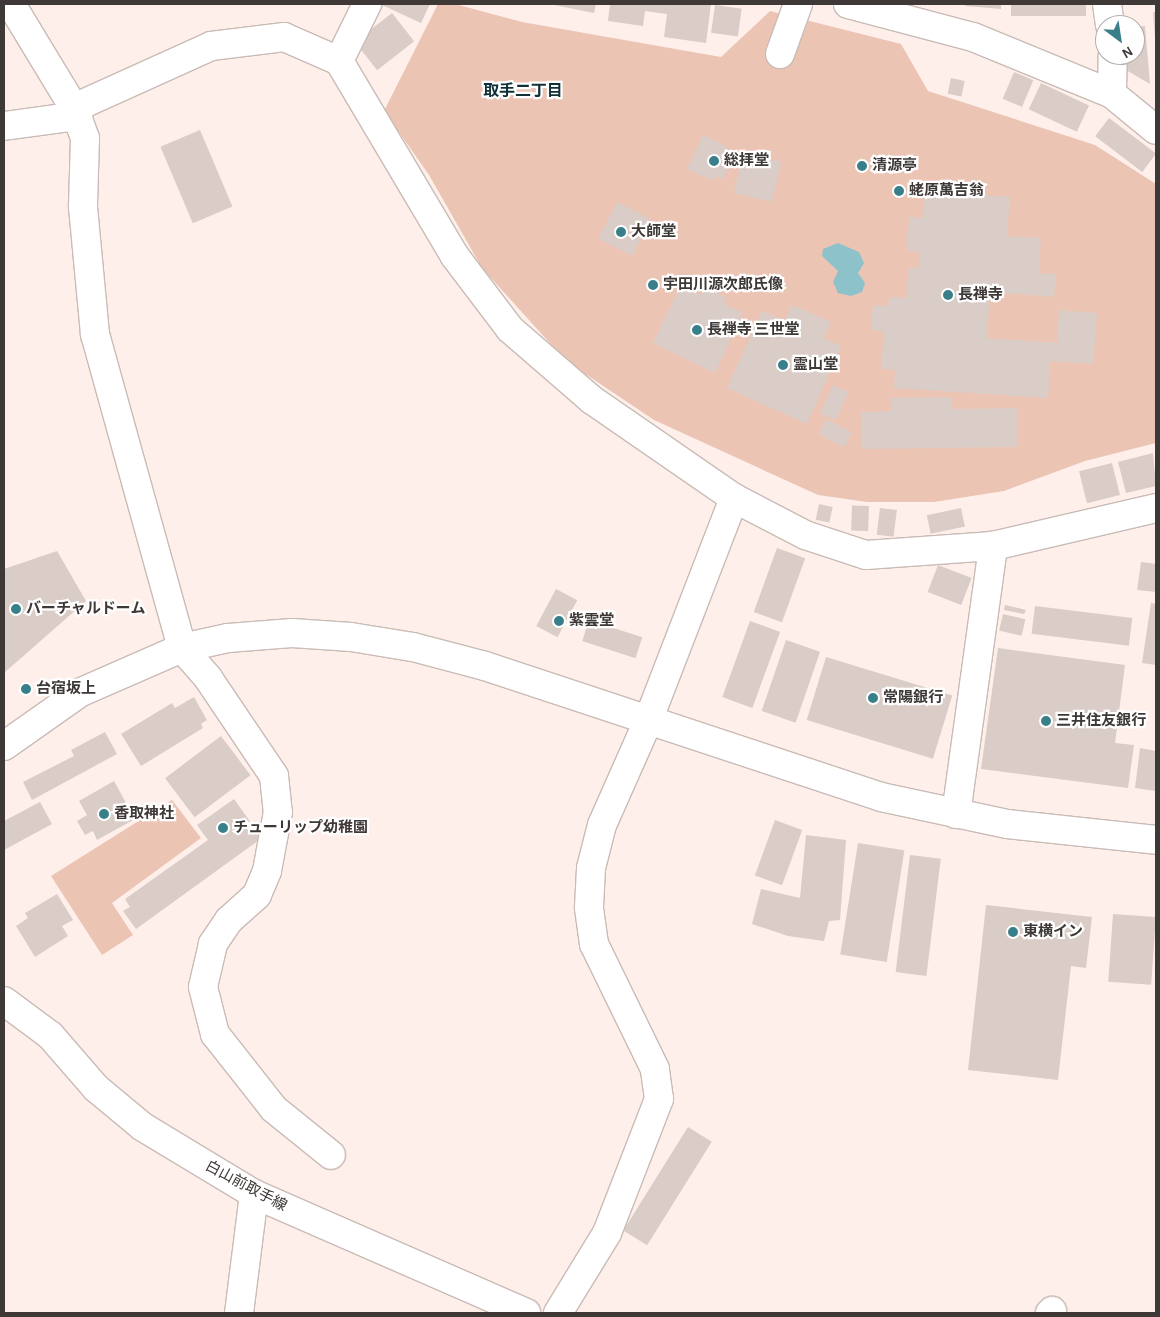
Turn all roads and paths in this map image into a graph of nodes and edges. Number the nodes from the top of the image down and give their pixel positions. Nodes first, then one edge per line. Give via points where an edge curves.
1 (11, 4) edge
2 (367, 4) edge
3 (798, 4) edge
4 (848, 4) edge
5 (780, 54) dead end
6 (339, 61) junction
7 (1113, 65) edge
8 (1112, 94) junction
9 (76, 112) junction
10 (4, 126) edge
11 (1156, 130) edge
12 (734, 498) junction
13 (1156, 508) edge
14 (993, 546) junction
15 (182, 648) junction
16 (648, 721) junction
17 (4, 746) edge
18 (956, 814) junction
19 (1156, 840) edge
20 (4, 1001) edge
21 (331, 1155) dead end
22 (254, 1194) junction
23 (239, 1313) edge
24 (526, 1313) edge
25 (558, 1313) edge

1 - 9 street
2 - 6 street
3 - 5 street
4 - 8 street via 972,37
6 - 9 street via 284,37 211,46
6 - 12 street via 454,255 510,329 592,400
7 - 8 street
8 - 11 street
9 - 10 street
9 - 15 street via 85,138 84,207 95,334
12 - 14 street via 805,535 866,555
12 - 16 street
13 - 14 street
14 - 18 street
15 - 16 street via 228,638 292,633 396,644 485,666
15 - 17 street via 79,693
15 - 21 street via 208,678 274,776 278,812 268,871 257,896 229,920 213,944 202,987 215,1034 274,1109
16 - 18 street via 806,775
16 - 25 street via 602,825 592,868 589,907 594,944 655,1069 659,1100 607,1232
18 - 19 street via 1062,832
20 - 22 street, 白山前取手線 via 50,1035 96,1088 143,1127
22 - 23 street
22 - 24 street, 白山前取手線

